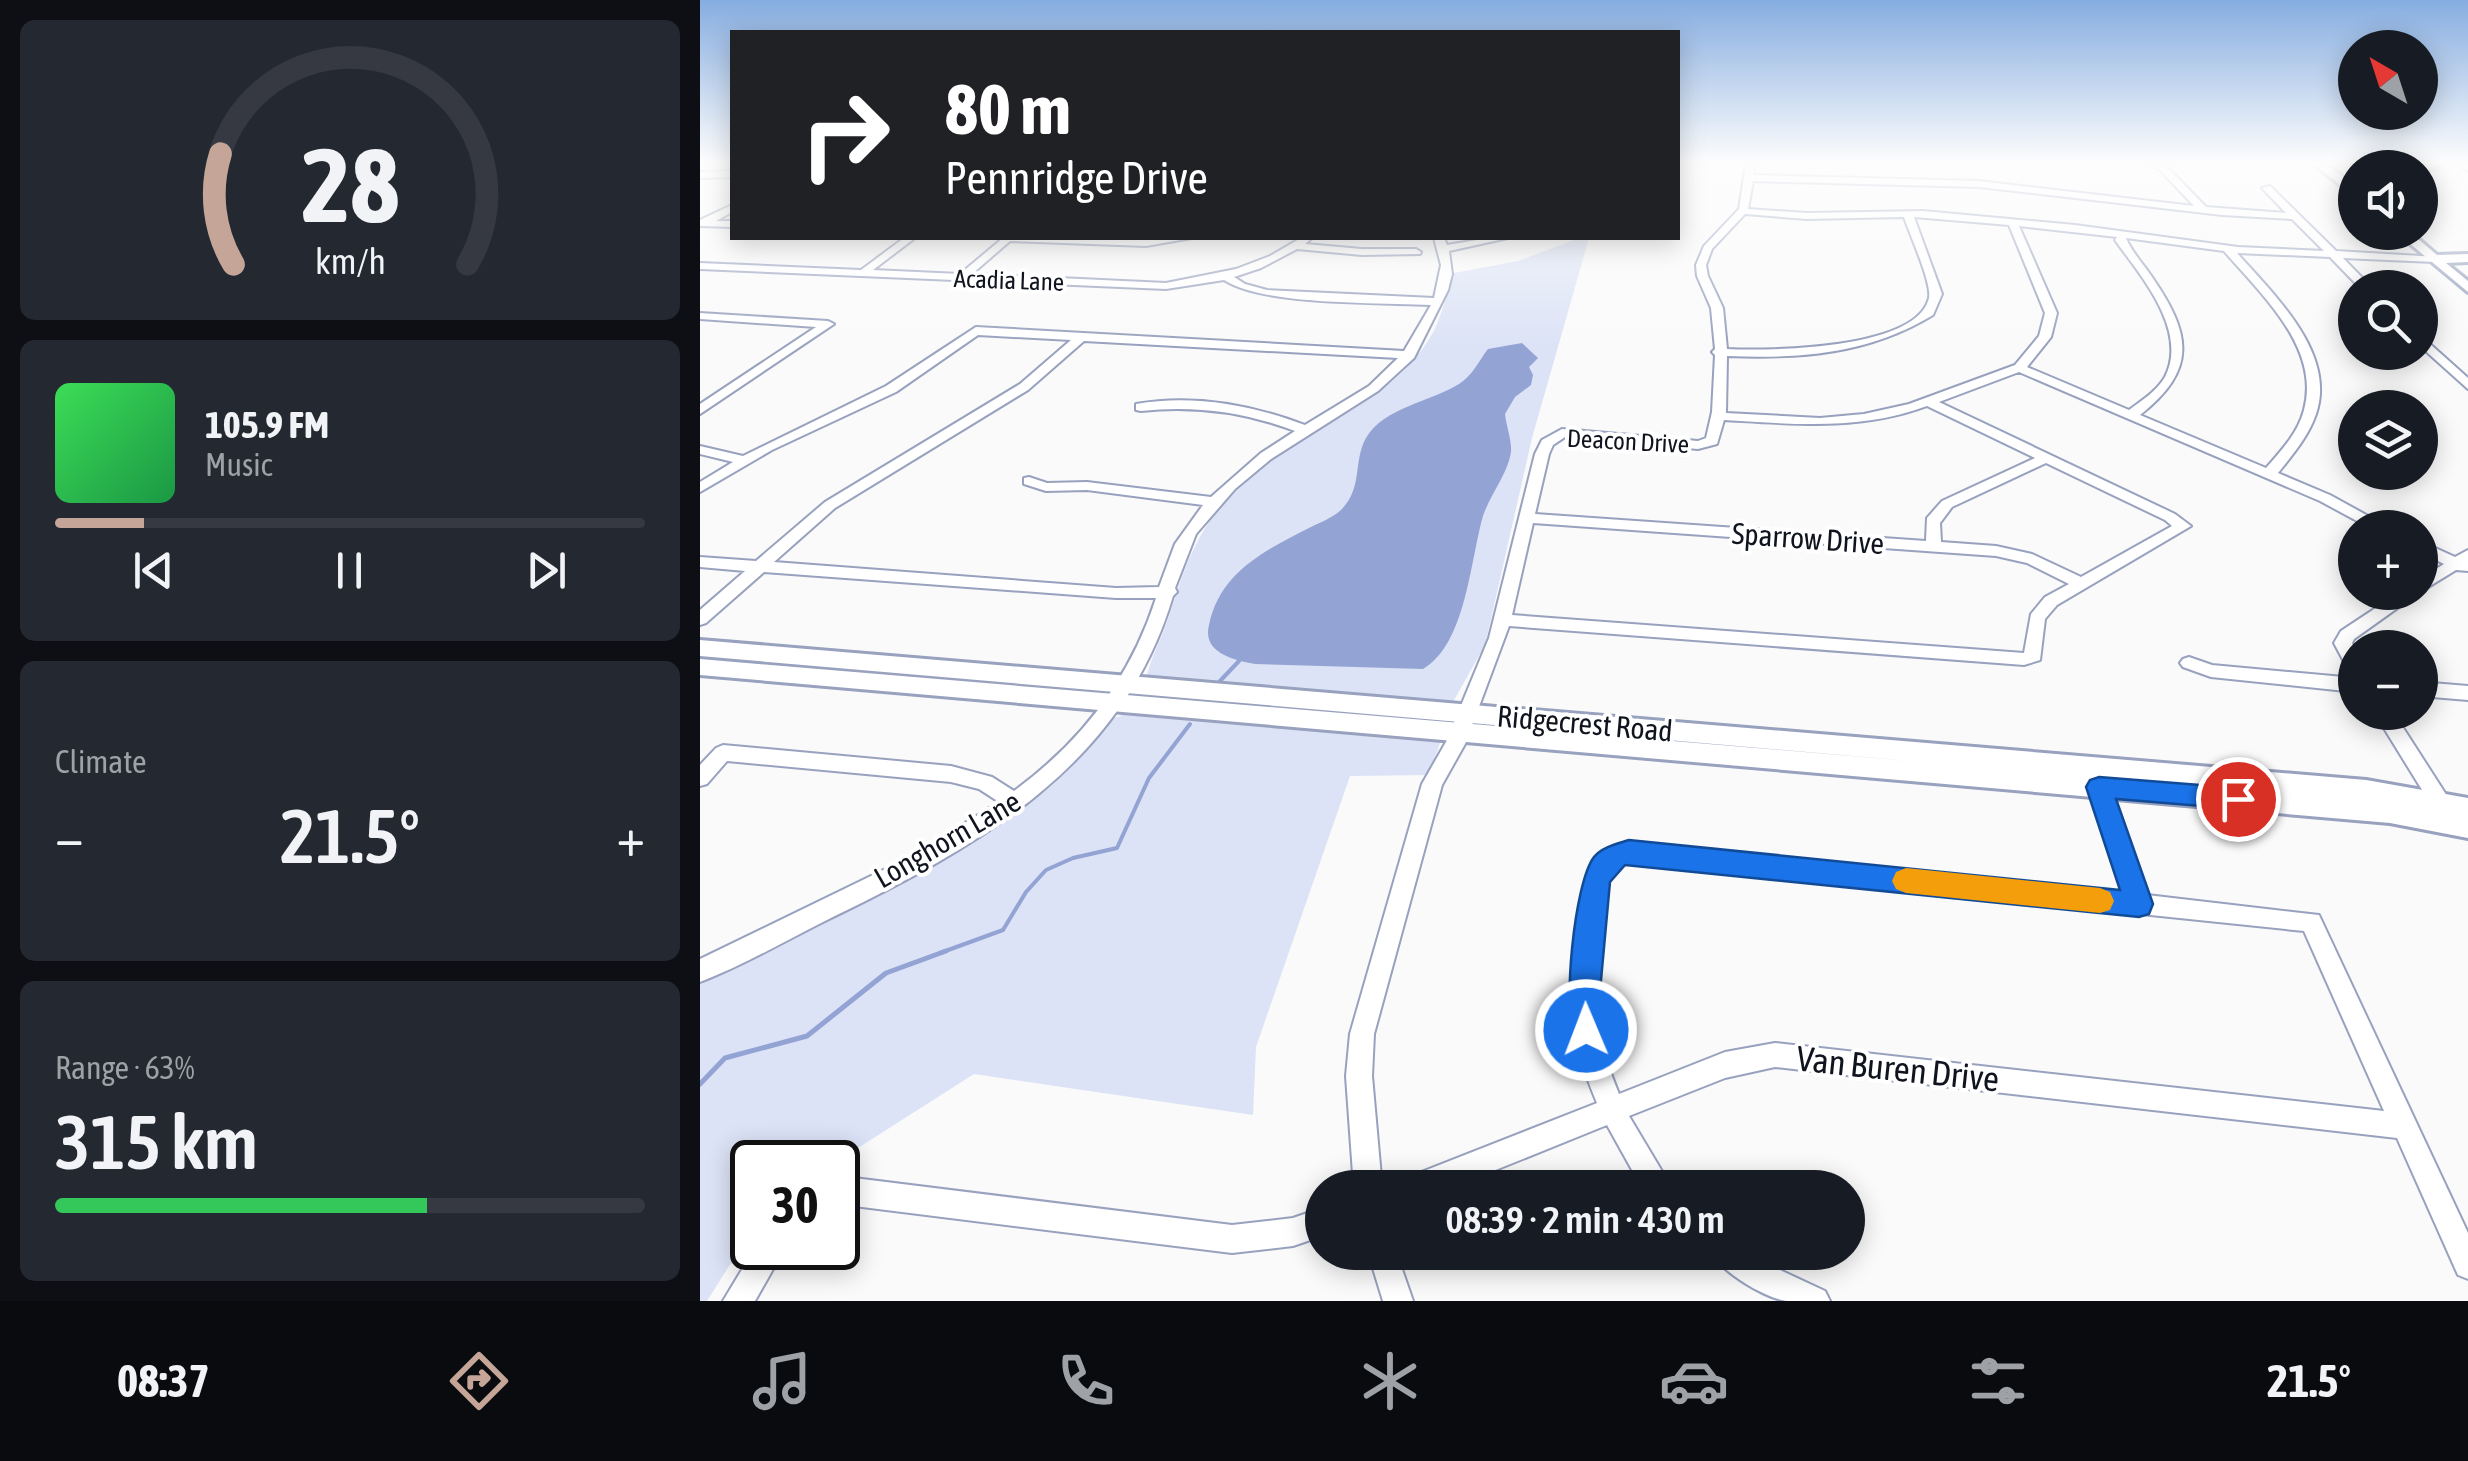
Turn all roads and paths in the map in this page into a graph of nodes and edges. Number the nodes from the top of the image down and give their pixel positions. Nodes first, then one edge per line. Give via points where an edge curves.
1 (1732, 225) edge
2 (1912, 225) edge
3 (2014, 225) edge
4 (2041, 225) edge
5 (2303, 225) edge
6 (2123, 235) junction
7 (907, 240) edge
8 (1006, 240) edge
9 (1120, 240) edge
10 (1174, 240) edge
11 (1304, 240) edge
12 (1479, 240) edge
13 (1442, 243) edge
14 (1296, 246) junction
15 (2228, 249) junction
16 (2423, 250) edge
17 (1416, 252) dead end
18 (2332, 254) junction
19 (2434, 259) junction
20 (2468, 262) edge
21 (700, 266) edge
22 (2348, 270) edge
23 (862, 274) junction
24 (1227, 277) junction
25 (960, 278) junction
26 (2468, 288) edge
27 (1438, 302) junction
28 (700, 316) edge
29 (724, 318) junction
30 (700, 334) edge
31 (1082, 336) junction
32 (1718, 352) junction
33 (1410, 354) junction
34 (2438, 356) edge
35 (2019, 368) junction
36 (2468, 385) edge
37 (1928, 402) junction
38 (1141, 407) dead end
39 (700, 410) edge
40 (1718, 416) junction
41 (2130, 416) junction
42 (1305, 430) junction
43 (700, 450) edge
44 (2046, 458) junction
45 (744, 460) junction
46 (2269, 474) junction
47 (1029, 481) dead end
48 (700, 488) edge
49 (1216, 502) junction
50 (2346, 510) edge
51 (1528, 518) junction
52 (1935, 548) junction
53 (2438, 553) edge
54 (700, 562) edge
55 (2464, 563) edge
56 (757, 566) junction
57 (2438, 577) edge
58 (2082, 584) junction
59 (1168, 592) junction
60 (2384, 610) edge
61 (700, 619) edge
62 (1502, 620) junction
63 (2354, 630) edge
64 (700, 648) edge
65 (2189, 663) dead end
66 (700, 667) edge
67 (2338, 683) edge
68 (2438, 691) edge
69 (2468, 693) edge
70 (1120, 694) junction
71 (1462, 722) junction
72 (2396, 730) edge
73 (2096, 777) junction
74 (700, 778) edge
75 (1015, 802) junction
76 (2458, 816) edge
77 (2139, 904) junction
78 (700, 971) edge
79 (1614, 1107) junction
80 (2403, 1126) junction
81 (1367, 1170) edge
82 (1460, 1170) edge
83 (1645, 1170) edge
84 (860, 1193) edge
85 (1305, 1228) edge
86 (2468, 1266) edge
87 (757, 1270) edge
88 (1388, 1270) edge
89 (1755, 1270) edge
90 (738, 1301) edge
91 (1398, 1301) edge
92 (1815, 1301) edge

1 - 32 street, Deacon Drive via 1707,245 1700,272 1716,305
2 - 32 street via 1936,294 1929,312 1836,350
3 - 35 street via 2051,313 2045,336
4 - 6 street
5 - 18 street
6 - 15 street
6 - 41 street via 2120,240 2168,313 2176,362 2170,380
7 - 23 street
8 - 25 street
9 - 10 street
11 - 14 street, Acadia Lane
12 - 13 street
13 - 27 street, Longhorn Lane via 1448,280
14 - 17 street
14 - 24 street, Acadia Lane
15 - 18 street
15 - 46 street via 2294,328 2311,367 2316,400 2290,454
16 - 19 main road
18 - 19 street
18 - 22 street
19 - 20 main road
19 - 26 main road
21 - 23 street, Acadia Lane
23 - 25 street, Acadia Lane
24 - 25 street, Acadia Lane via 1148,286
24 - 27 street via 1267,293
27 - 33 street, Longhorn Lane
28 - 29 street
29 - 30 street
29 - 39 street via 828,324
31 - 33 street
31 - 45 street via 976,331 891,389
31 - 56 street via 1024,387 857,486
32 - 40 street, Deacon Drive
33 - 42 street, Longhorn Lane via 1390,378
34 - 36 street
35 - 37 street
35 - 41 street
37 - 40 street via 1820,422
37 - 44 street
38 - 42 street via 1206,404
40 - 51 street, Deacon Drive via 1707,444 1554,437 1542,454
41 - 46 street
42 - 49 street, Longhorn Lane
43 - 45 street
44 - 52 street via 1947,504 1930,526
44 - 58 street via 2182,526
45 - 48 street
46 - 50 street
47 - 49 street
49 - 59 street, Longhorn Lane via 1178,554
51 - 52 street, Sparrow Drive
51 - 62 street, Deacon Drive
52 - 58 street, Sparrow Drive via 2028,557
53 - 55 street
54 - 56 street
55 - 57 street
56 - 59 street
56 - 61 street
58 - 62 street via 2042,608 2034,656 2024,659
59 - 70 street, Longhorn Lane
60 - 63 street
62 - 71 street, Deacon Drive
64 - 70 main road, Ridgecrest Road
65 - 67 street via 2210,671
66 - 70 main road, Ridgecrest Road
68 - 69 street
70 - 71 main road, Ridgecrest Road
70 - 75 street, Longhorn Lane via 1080,747
71 - 73 main road, Ridgecrest Road
71 - 81 street, Deacon Drive via 1432,784 1362,1034
72 - 76 street
73 - 76 main road, Ridgecrest Road
73 - 77 street
74 - 75 street via 723,753 952,774 985,783
75 - 78 street, Longhorn Lane via 942,848
77 - 79 street via 1629,852 1606,863 1596,880 1583,1002 1586,1030
77 - 80 street via 2311,922
79 - 80 street, Van Buren Drive via 1725,1065 1789,1054
79 - 82 street, Van Buren Drive
79 - 83 street
80 - 86 street
84 - 85 street via 1232,1239
87 - 90 street
88 - 91 street
89 - 92 street

